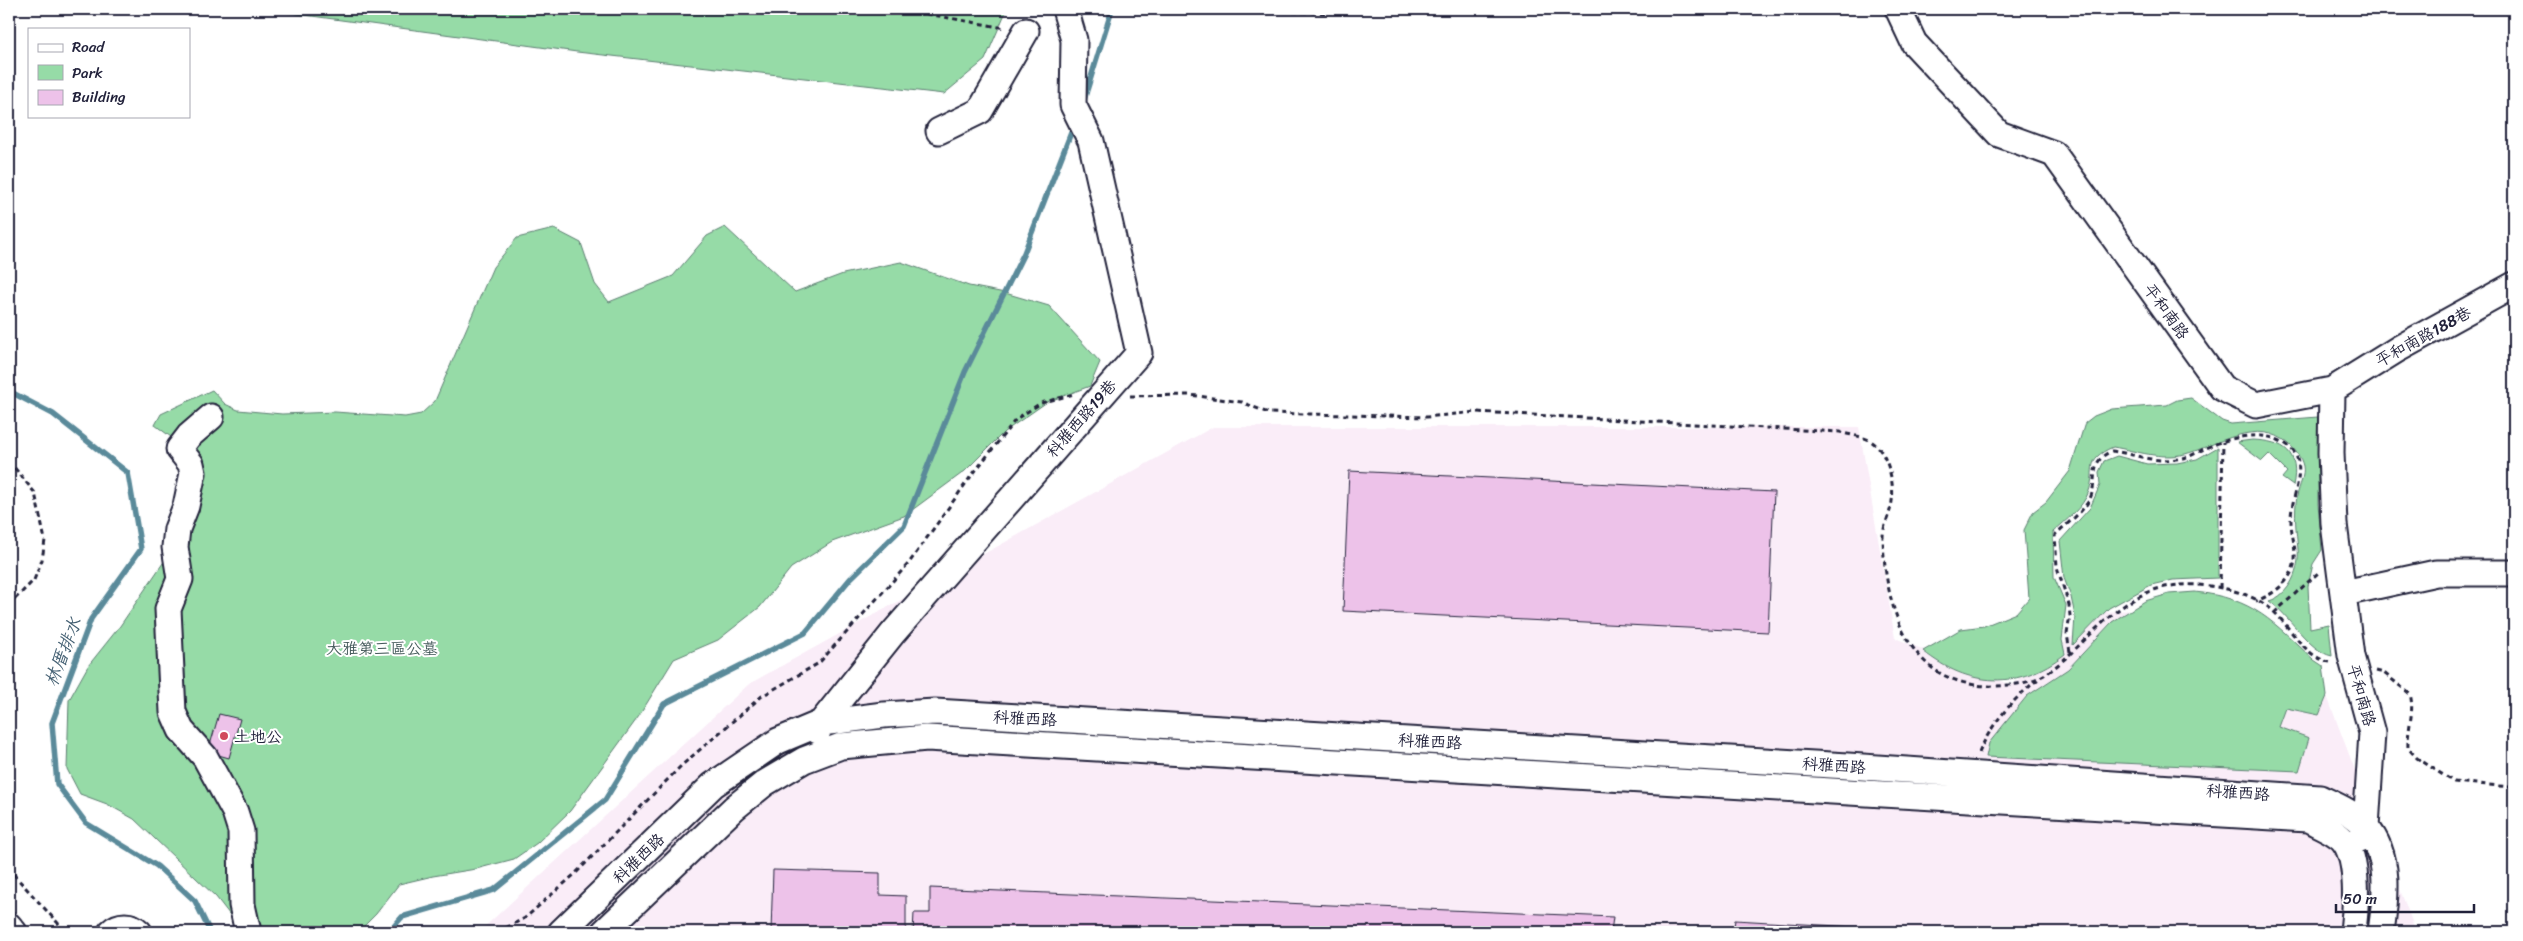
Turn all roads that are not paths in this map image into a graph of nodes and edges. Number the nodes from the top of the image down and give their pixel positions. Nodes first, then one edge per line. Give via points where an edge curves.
1 (1065, 9) edge
2 (1898, 9) edge
3 (1026, 31) road end
4 (939, 131) dead end
5 (2514, 285) edge
6 (2332, 390) junction
7 (211, 417) dead end
8 (2514, 573) edge
9 (2344, 592) junction
10 (821, 723) junction
11 (804, 760) junction
12 (2366, 827) junction
13 (2352, 855) junction
14 (9, 926) edge
15 (14, 932) edge
16 (111, 932) edge
17 (139, 932) edge
18 (248, 932) edge
19 (561, 932) edge
20 (604, 932) edge
21 (2353, 932) edge
22 (2381, 932) edge

1 - 10 street, 科雅西路19巷 via 1074,40 1078,115 1090,141 1139,353 893,633
2 - 6 street, 平和南路 via 1914,43 1999,134 2054,154 2222,388 2256,405
3 - 4 street via 980,111
5 - 6 street, 平和南路188巷 via 2398,349
6 - 9 street, 平和南路 via 2334,524
7 - 18 street via 188,436 179,450 192,464 193,473 177,529 180,579 168,609 173,712 181,730 205,757 235,812 241,831 242,905
8 - 9 street via 2436,573
9 - 12 street, 平和南路 via 2353,667 2372,733
10 - 11 street, 科雅西路19巷
10 - 12 street, 科雅西路 via 884,714 935,712 1972,774 2320,798 2340,807
10 - 19 street, 科雅西路 via 778,741 713,785
11 - 13 street, 科雅西路 via 841,746 927,738 2308,818 2344,840
11 - 20 street, 科雅西路 via 765,783 734,808
12 - 13 street, 平和南路
12 - 22 street via 2383,859 2385,905
13 - 21 street
14 - 15 street
16 - 17 street via 124,925

